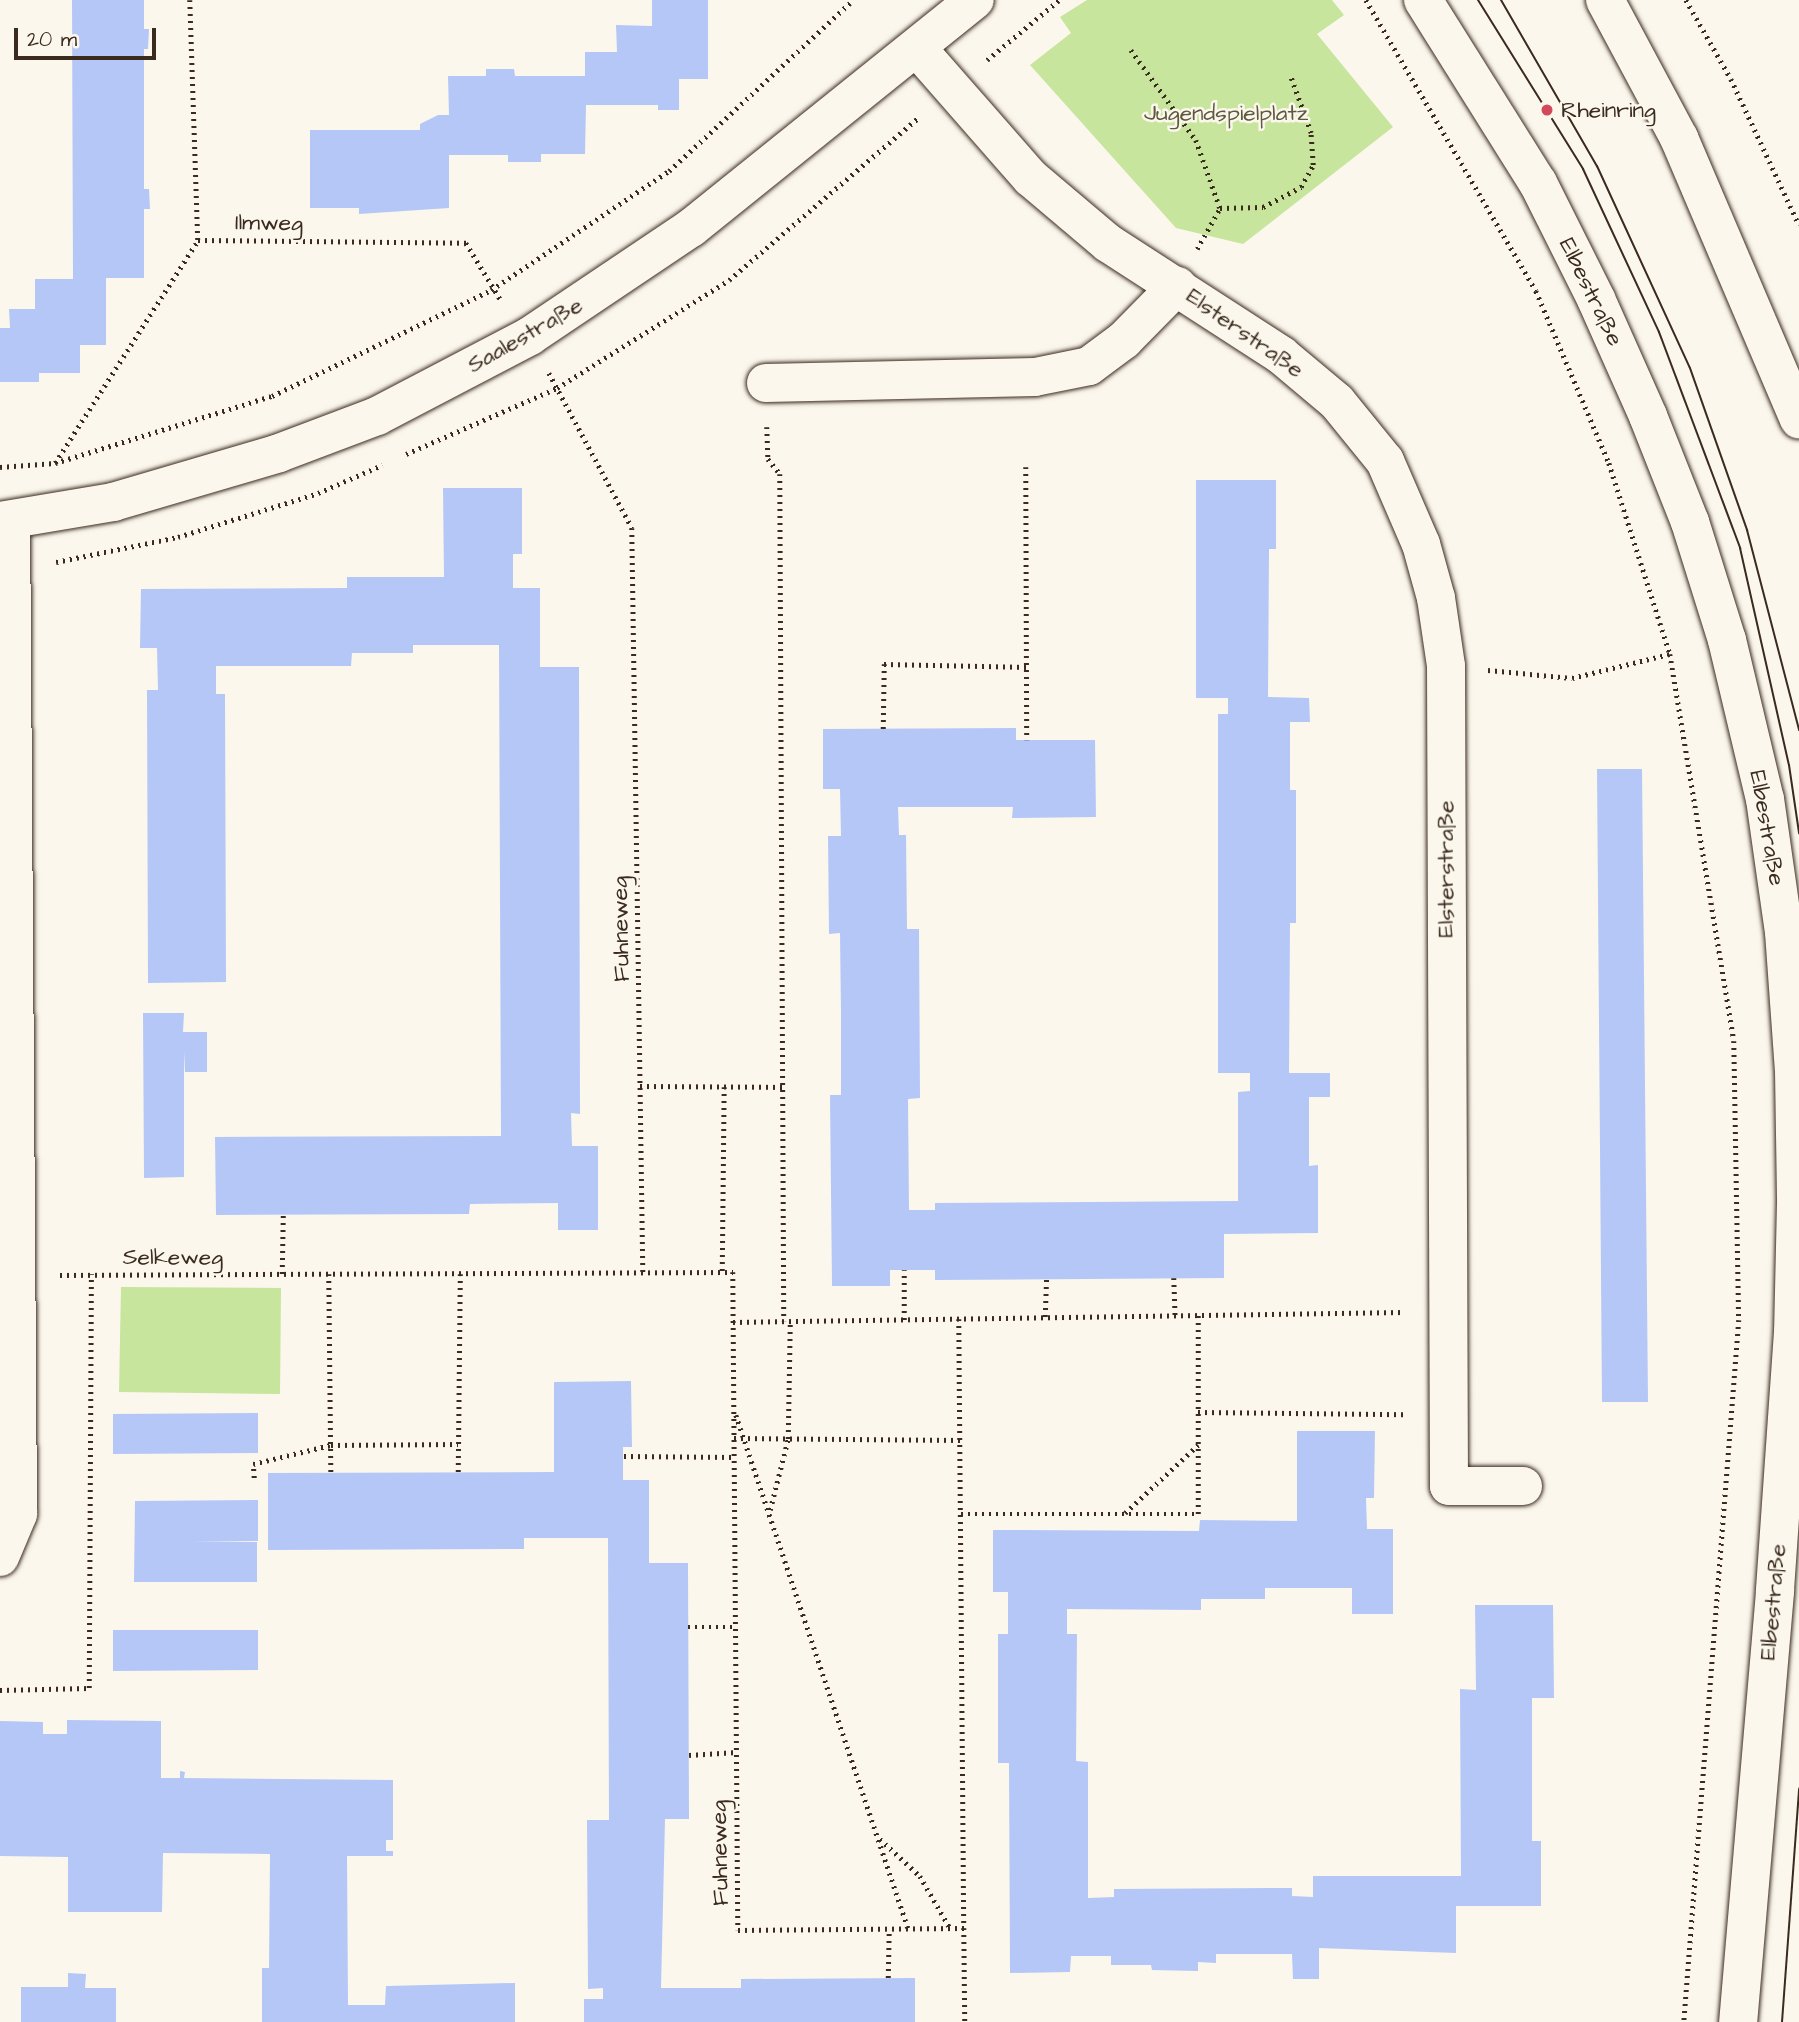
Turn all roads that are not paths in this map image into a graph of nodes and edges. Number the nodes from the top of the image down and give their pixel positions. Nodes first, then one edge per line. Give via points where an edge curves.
1 (975, 0) edge
2 (1423, 0) edge
3 (1605, 0) edge
4 (917, 48) junction
5 (1177, 286) junction
6 (766, 383) road end
7 (1799, 420) edge
8 (5, 520) edge
9 (1523, 1486) dead end
10 (0, 1557) edge
11 (1738, 2022) edge

1 - 4 street, Saalestraße
2 - 11 street, Elbestraße via 1538,183 1648,416 1690,522 1727,640 1765,799 1784,932 1794,1070 1796,1203 1793,1332 1775,1592
3 - 7 street via 1679,138
4 - 5 street, Elsterstraße via 1031,178 1108,243
4 - 8 street, Saalestraße via 691,228 530,336 377,416 279,453 113,502
5 - 6 street, Elsterstraße via 1124,340 1089,366 1035,377
5 - 9 street, Elsterstraße via 1282,355 1337,402 1385,461 1421,544 1436,598 1446,666 1449,1486
8 - 10 street via 18,1514

